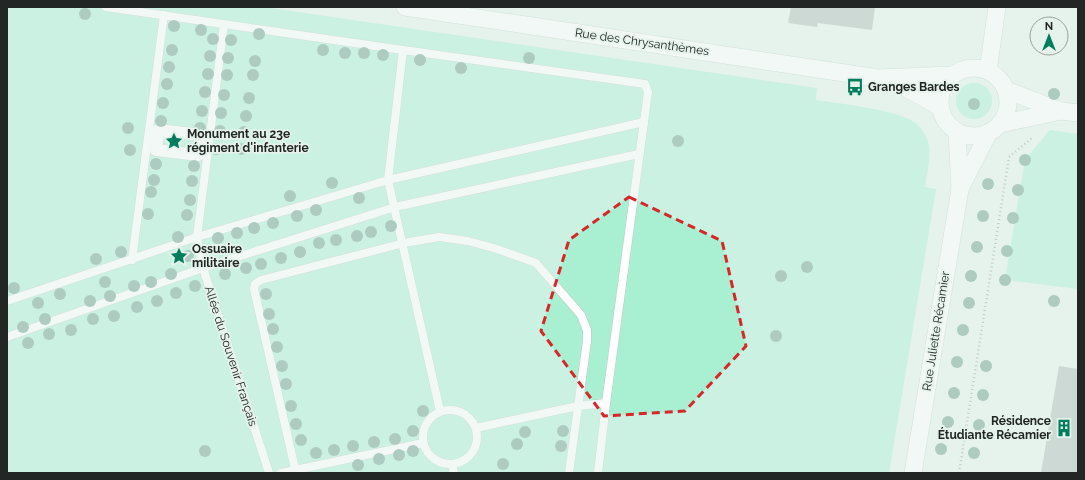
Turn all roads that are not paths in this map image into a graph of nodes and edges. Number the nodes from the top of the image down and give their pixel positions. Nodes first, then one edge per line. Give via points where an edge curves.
1 (106, 7) edge
2 (405, 7) edge
3 (997, 7) edge
4 (164, 15) junction
5 (224, 24) junction
6 (403, 50) junction
7 (988, 71) junction
8 (952, 75) junction
9 (878, 78) junction
10 (1006, 90) junction
11 (940, 107) junction
12 (1061, 111) junction
13 (1078, 113) edge
14 (644, 122) junction
15 (995, 128) junction
16 (957, 132) junction
17 (640, 154) junction
18 (388, 180) junction
19 (960, 189) junction
20 (395, 207) junction
21 (197, 237) junction
22 (404, 243) junction
23 (132, 260) junction
24 (203, 268) junction
25 (7, 301) edge
26 (7, 337) edge
27 (606, 403) junction
28 (578, 406) junction
29 (440, 411) junction
30 (476, 428) junction
31 (423, 443) junction
32 (452, 464) junction
33 (295, 471) edge
34 (270, 473) edge
35 (281, 473) edge
36 (454, 473) edge
37 (569, 473) edge
38 (598, 473) edge
39 (913, 473) edge

1 - 4 lane
2 - 9 street, Rue des Chrysanthèmes
3 - 7 street
4 - 5 lane
4 - 23 lane
5 - 6 lane
5 - 21 lane, Allée du Souvenir Français
6 - 14 lane via 645,84 648,92
6 - 18 lane
7 - 8 street via 974,68 961,70
7 - 10 street via 999,79
8 - 9 street, Rue des Chrysanthèmes
8 - 11 street via 941,94
9 - 11 street, Rue des Chrysanthèmes via 906,88
10 - 12 street
10 - 15 street via 1008,108
11 - 16 street via 943,117
12 - 13 street
12 - 15 street
14 - 17 lane
14 - 18 lane
15 - 16 street via 973,136
15 - 19 street, Rue Juliette Récamier
16 - 19 street, Rue Juliette Récamier
17 - 20 lane
17 - 27 lane
18 - 20 lane
18 - 21 lane
19 - 39 street, Rue Juliette Récamier
20 - 22 lane
20 - 24 lane
21 - 23 lane
21 - 24 lane, Allée du Souvenir Français
22 - 28 lane via 446,238 498,249 536,263 581,315 587,330
22 - 29 lane
22 - 33 lane via 261,280 255,284 254,289
23 - 25 lane
24 - 26 lane
24 - 34 lane, Allée du Souvenir Français
27 - 28 lane
27 - 38 lane
28 - 30 lane
28 - 37 lane
29 - 30 lane via 447,409 462,412
29 - 31 lane via 424,428
30 - 32 lane via 478,438 475,448 466,459
31 - 32 lane via 431,456
31 - 33 lane
32 - 36 lane
33 - 35 lane

